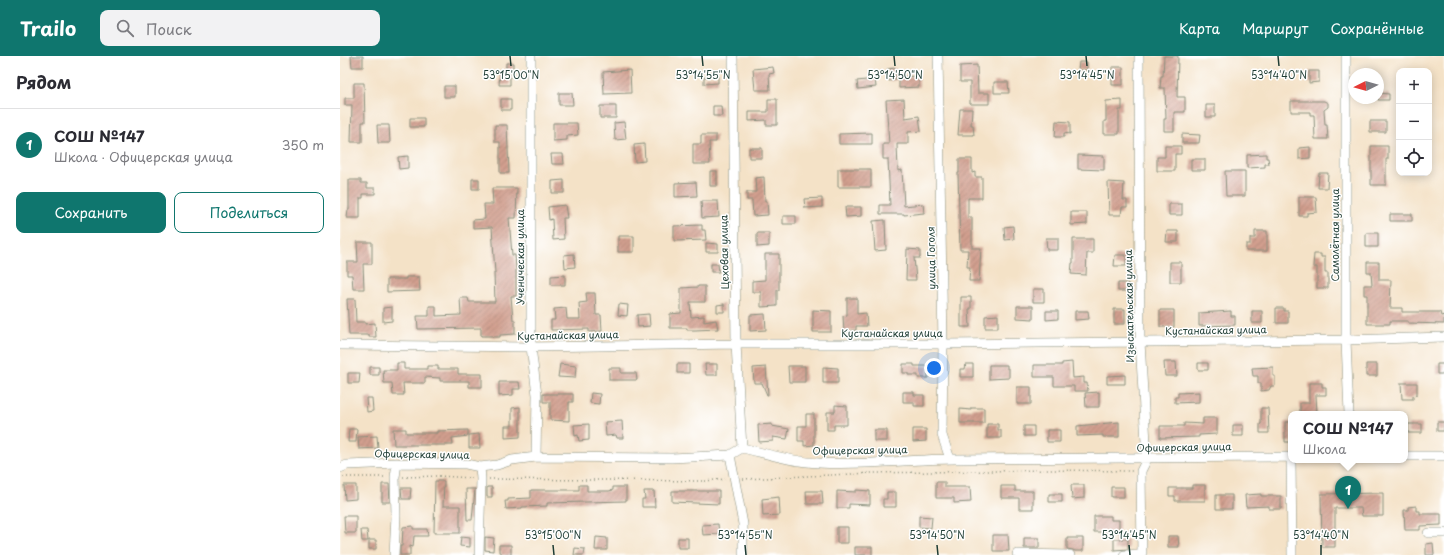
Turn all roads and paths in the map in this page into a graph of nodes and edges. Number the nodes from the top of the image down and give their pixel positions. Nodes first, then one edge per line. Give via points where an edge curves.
1 (531, 56) edge
2 (732, 56) edge
3 (938, 56) edge
4 (1139, 56) edge
5 (1346, 56) edge
6 (1444, 338) edge
7 (1346, 340) junction
8 (1140, 342) junction
9 (736, 344) junction
10 (943, 344) junction
11 (340, 346) edge
12 (531, 347) junction
13 (1349, 411) edge
14 (742, 448) junction
15 (730, 455) junction
16 (1288, 456) edge
17 (1408, 456) edge
18 (1444, 456) edge
19 (536, 457) junction
20 (950, 459) junction
21 (1147, 459) junction
22 (397, 463) junction
23 (1291, 463) edge
24 (480, 467) junction
25 (340, 468) edge
26 (1444, 532) edge
27 (1428, 533) dead end
28 (1017, 554) dead end
29 (1142, 554) edge
30 (394, 555) edge
31 (479, 555) edge
32 (743, 555) edge
33 (1070, 555) edge
34 (1124, 555) edge
35 (1292, 555) edge

1 - 12 street, Ученическая улица
2 - 9 street, Цеховая улица
3 - 10 street, улица Гоголя
4 - 8 street, Изыскательская улица
5 - 7 street, Самолётная улица
6 - 7 street, Кустанайская улица
7 - 8 street, Кустанайская улица
7 - 13 street, Самолётная улица
8 - 10 street, Кустанайская улица
8 - 21 street, Изыскательская улица
9 - 10 street, Кустанайская улица
9 - 12 street, Кустанайская улица
9 - 14 street, Цеховая улица
10 - 20 street, улица Гоголя via 942,435
11 - 12 street, Кустанайская улица
12 - 19 street, Ученическая улица via 537,395
14 - 15 street, Офицерская улица
14 - 20 street, Офицерская улица via 820,464
15 - 19 street, Офицерская улица via 672,458
15 - 32 street via 743,524
16 - 21 street, Офицерская улица
17 - 18 street
19 - 24 street, Офицерская улица
20 - 21 street, Офицерская улица
21 - 29 street, Изыскательская улица via 1141,471
22 - 24 street, Офицерская улица via 466,464
22 - 25 street, Офицерская улица via 347,465
22 - 30 street
23 - 35 street
24 - 31 street
26 - 27 street
28 - 33 street
29 - 34 street

